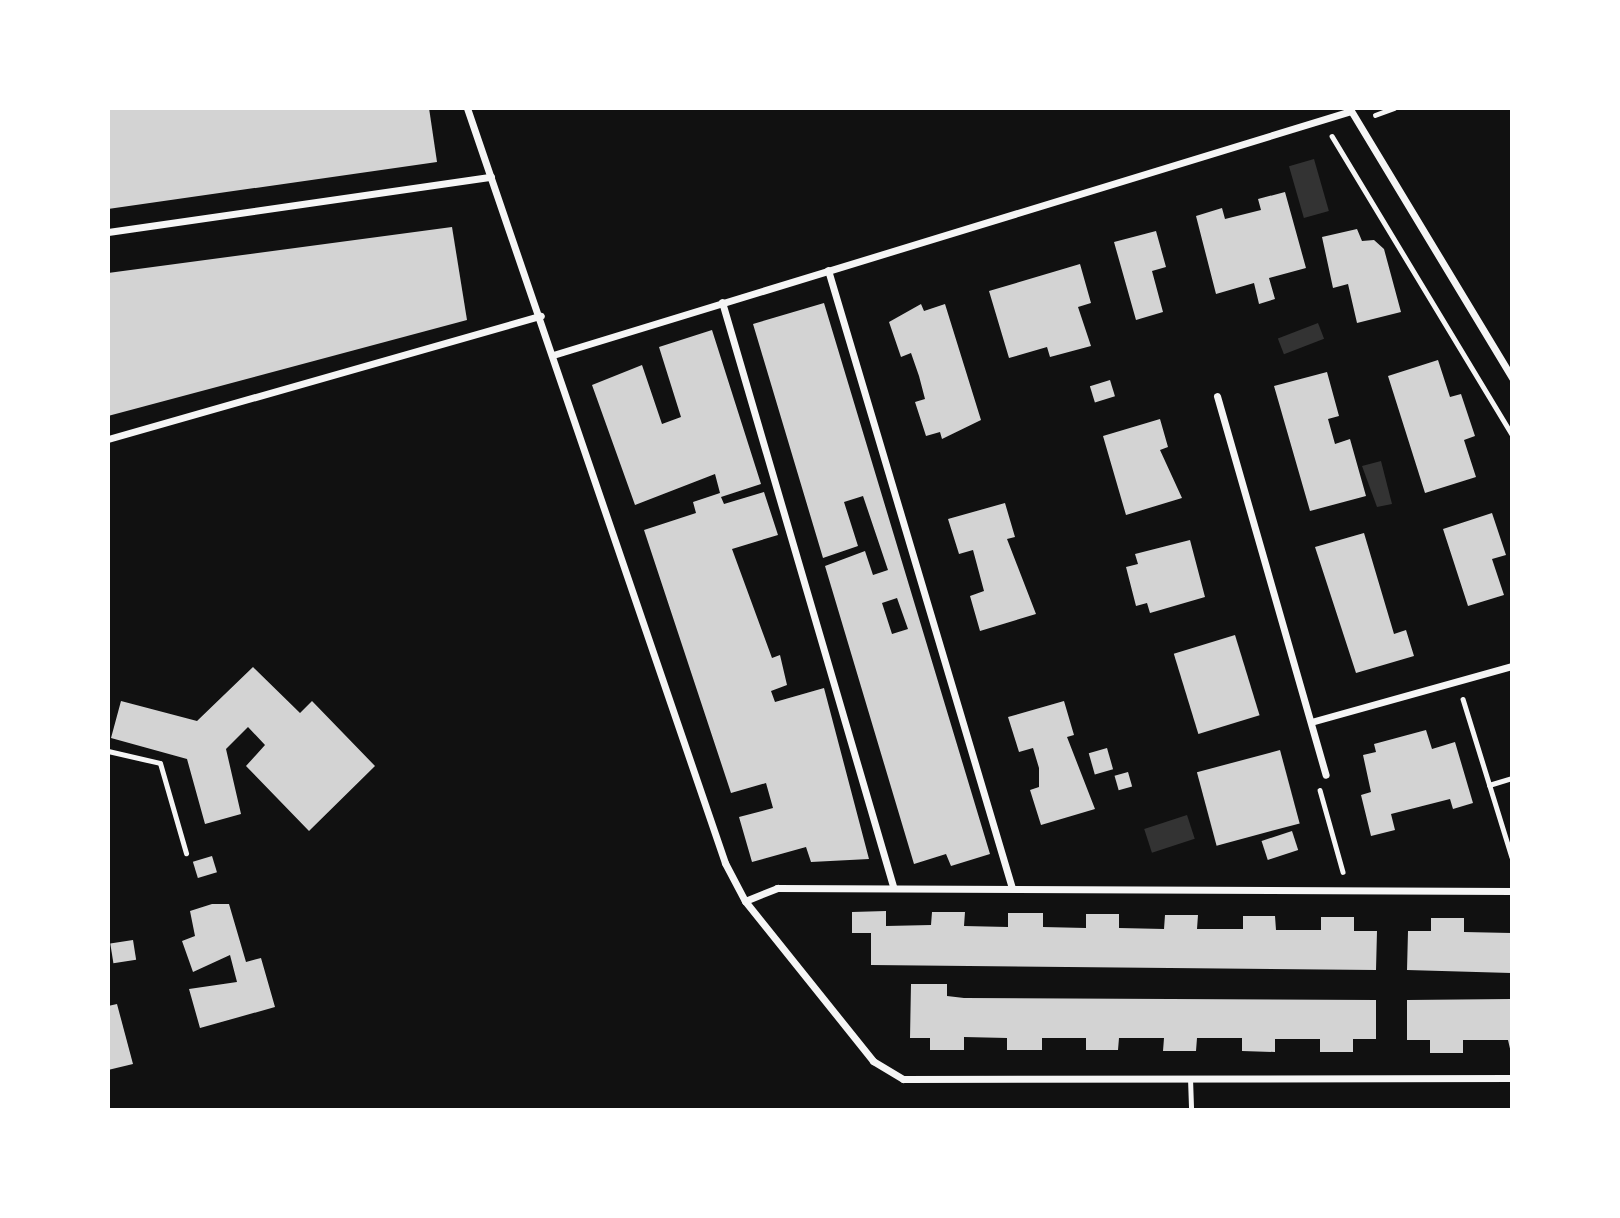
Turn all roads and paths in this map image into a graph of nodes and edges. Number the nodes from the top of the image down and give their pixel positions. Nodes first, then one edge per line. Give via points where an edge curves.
1 (467, 108) edge
2 (1350, 110) edge
3 (1317, 121) junction
4 (491, 177) junction
5 (108, 232) edge
6 (828, 270) junction
7 (722, 302) junction
8 (541, 316) junction
9 (553, 355) junction
10 (1511, 378) edge
11 (1217, 396) dead end
12 (1511, 434) edge
13 (108, 439) edge
14 (1511, 666) edge
15 (1457, 681) junction
16 (1311, 722) junction
17 (108, 751) edge
18 (1326, 775) joint
19 (1511, 778) edge
20 (1489, 785) junction
21 (186, 853) dead end
22 (1511, 857) edge
23 (893, 886) junction
24 (1012, 888) junction
25 (1343, 890) junction
26 (1511, 891) edge
27 (745, 901) junction
28 (1190, 1078) junction
29 (1511, 1078) edge
30 (1191, 1110) edge

1 - 4 street
2 - 3 street
2 - 10 street
3 - 6 street
3 - 12 path via 1334,138
4 - 5 street
4 - 8 street
6 - 7 street
6 - 24 street
7 - 9 street
7 - 23 street
8 - 9 street
8 - 13 street
9 - 27 street via 725,863
11 - 16 street
14 - 15 street
15 - 16 street
15 - 20 path
16 - 18 street
17 - 21 lane via 160,763
18 - 25 path via 1319,793
19 - 20 path
20 - 22 path
23 - 24 street
23 - 27 street via 777,888
24 - 25 street
25 - 26 street
27 - 28 street via 873,1061 903,1079
28 - 29 street
28 - 30 lane

